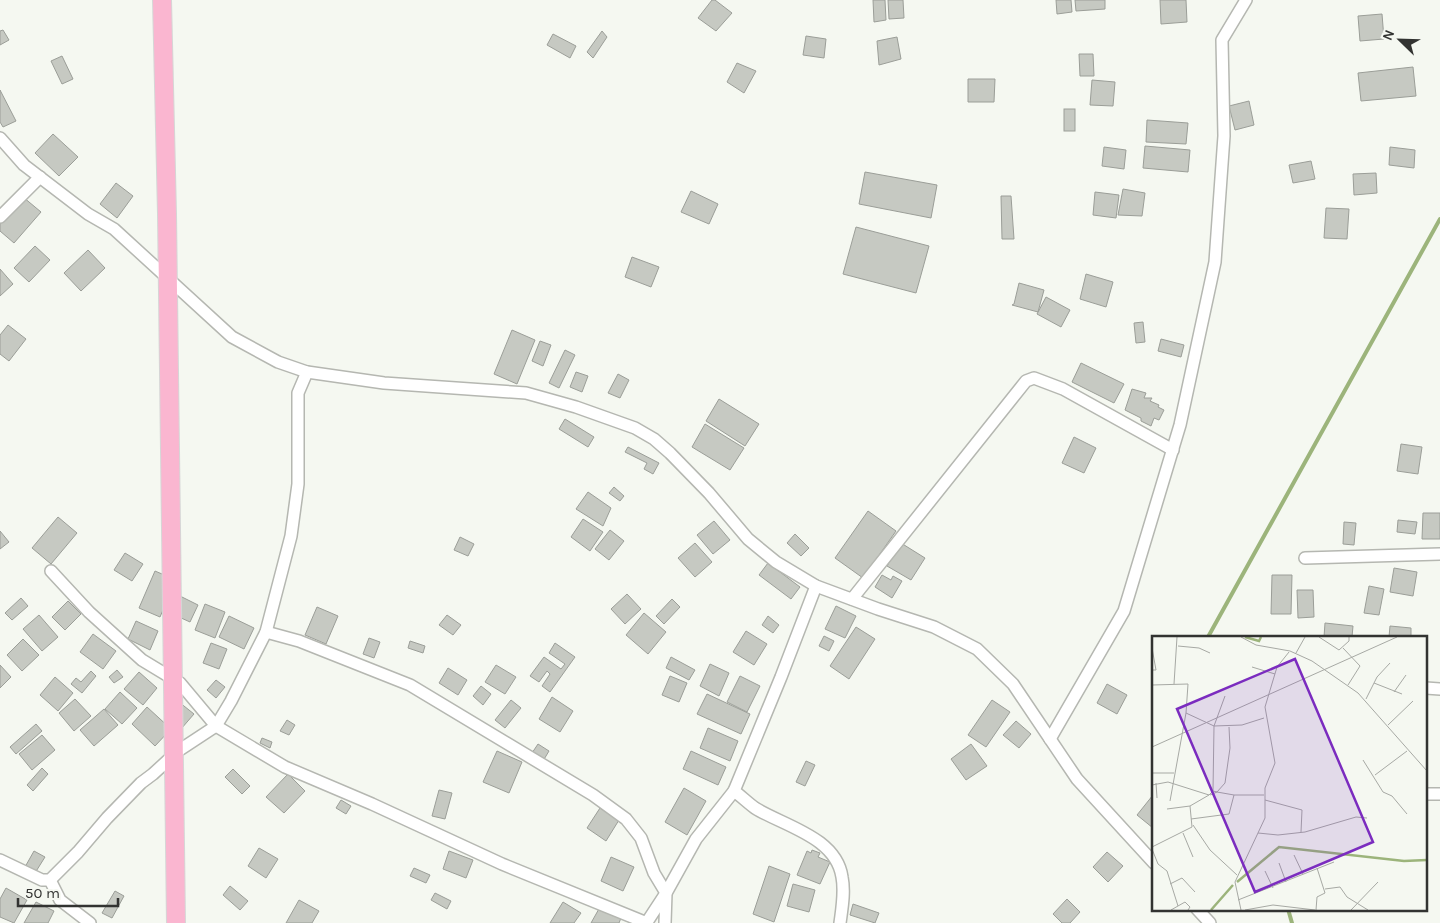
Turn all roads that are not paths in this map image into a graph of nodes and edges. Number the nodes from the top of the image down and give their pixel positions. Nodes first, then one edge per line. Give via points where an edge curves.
1 (162, 0) edge
2 (1246, 0) edge
3 (0, 138) edge
4 (40, 177) junction
5 (0, 217) edge
6 (307, 372) junction
7 (1173, 450) junction
8 (1440, 554) edge
9 (1305, 558) dead end
10 (51, 570) dead end
11 (816, 586) junction
12 (852, 599) junction
13 (266, 632) junction
14 (216, 726) junction
15 (1050, 739) junction
16 (734, 790) junction
17 (0, 860) edge
18 (1152, 861) edge
19 (50, 880) junction
20 (666, 893) junction
21 (1198, 910) edge
22 (647, 922) edge
23 (90, 923) edge
24 (176, 923) edge
25 (665, 923) edge
26 (840, 923) edge
27 (1210, 923) edge

1 - 24 highway
2 - 7 street via 1222,40 1224,136 1215,262
3 - 4 street via 24,165
4 - 5 street
4 - 6 street via 88,214 114,229 232,337 278,362
6 - 11 street via 384,383 526,393 576,406 635,428 670,453 748,539 776,562
6 - 13 street via 298,393 298,484 291,536
7 - 12 street via 1062,389 1034,378 1026,381
7 - 15 street via 1124,611
8 - 9 street
10 - 14 street via 89,612 142,660 180,683
11 - 12 street
11 - 16 street
12 - 15 street via 934,627 977,649 1013,684
13 - 14 street
13 - 20 street via 299,641 410,685 593,795 626,819 641,838 654,874
14 - 19 street via 178,751 142,783
14 - 22 street via 285,767 381,807 502,864
15 - 18 street via 1077,780
16 - 20 street via 696,839
16 - 26 street via 755,808 826,847 842,876
17 - 19 street via 42,880
19 - 23 street via 60,900
20 - 22 street
20 - 25 street
21 - 27 street

